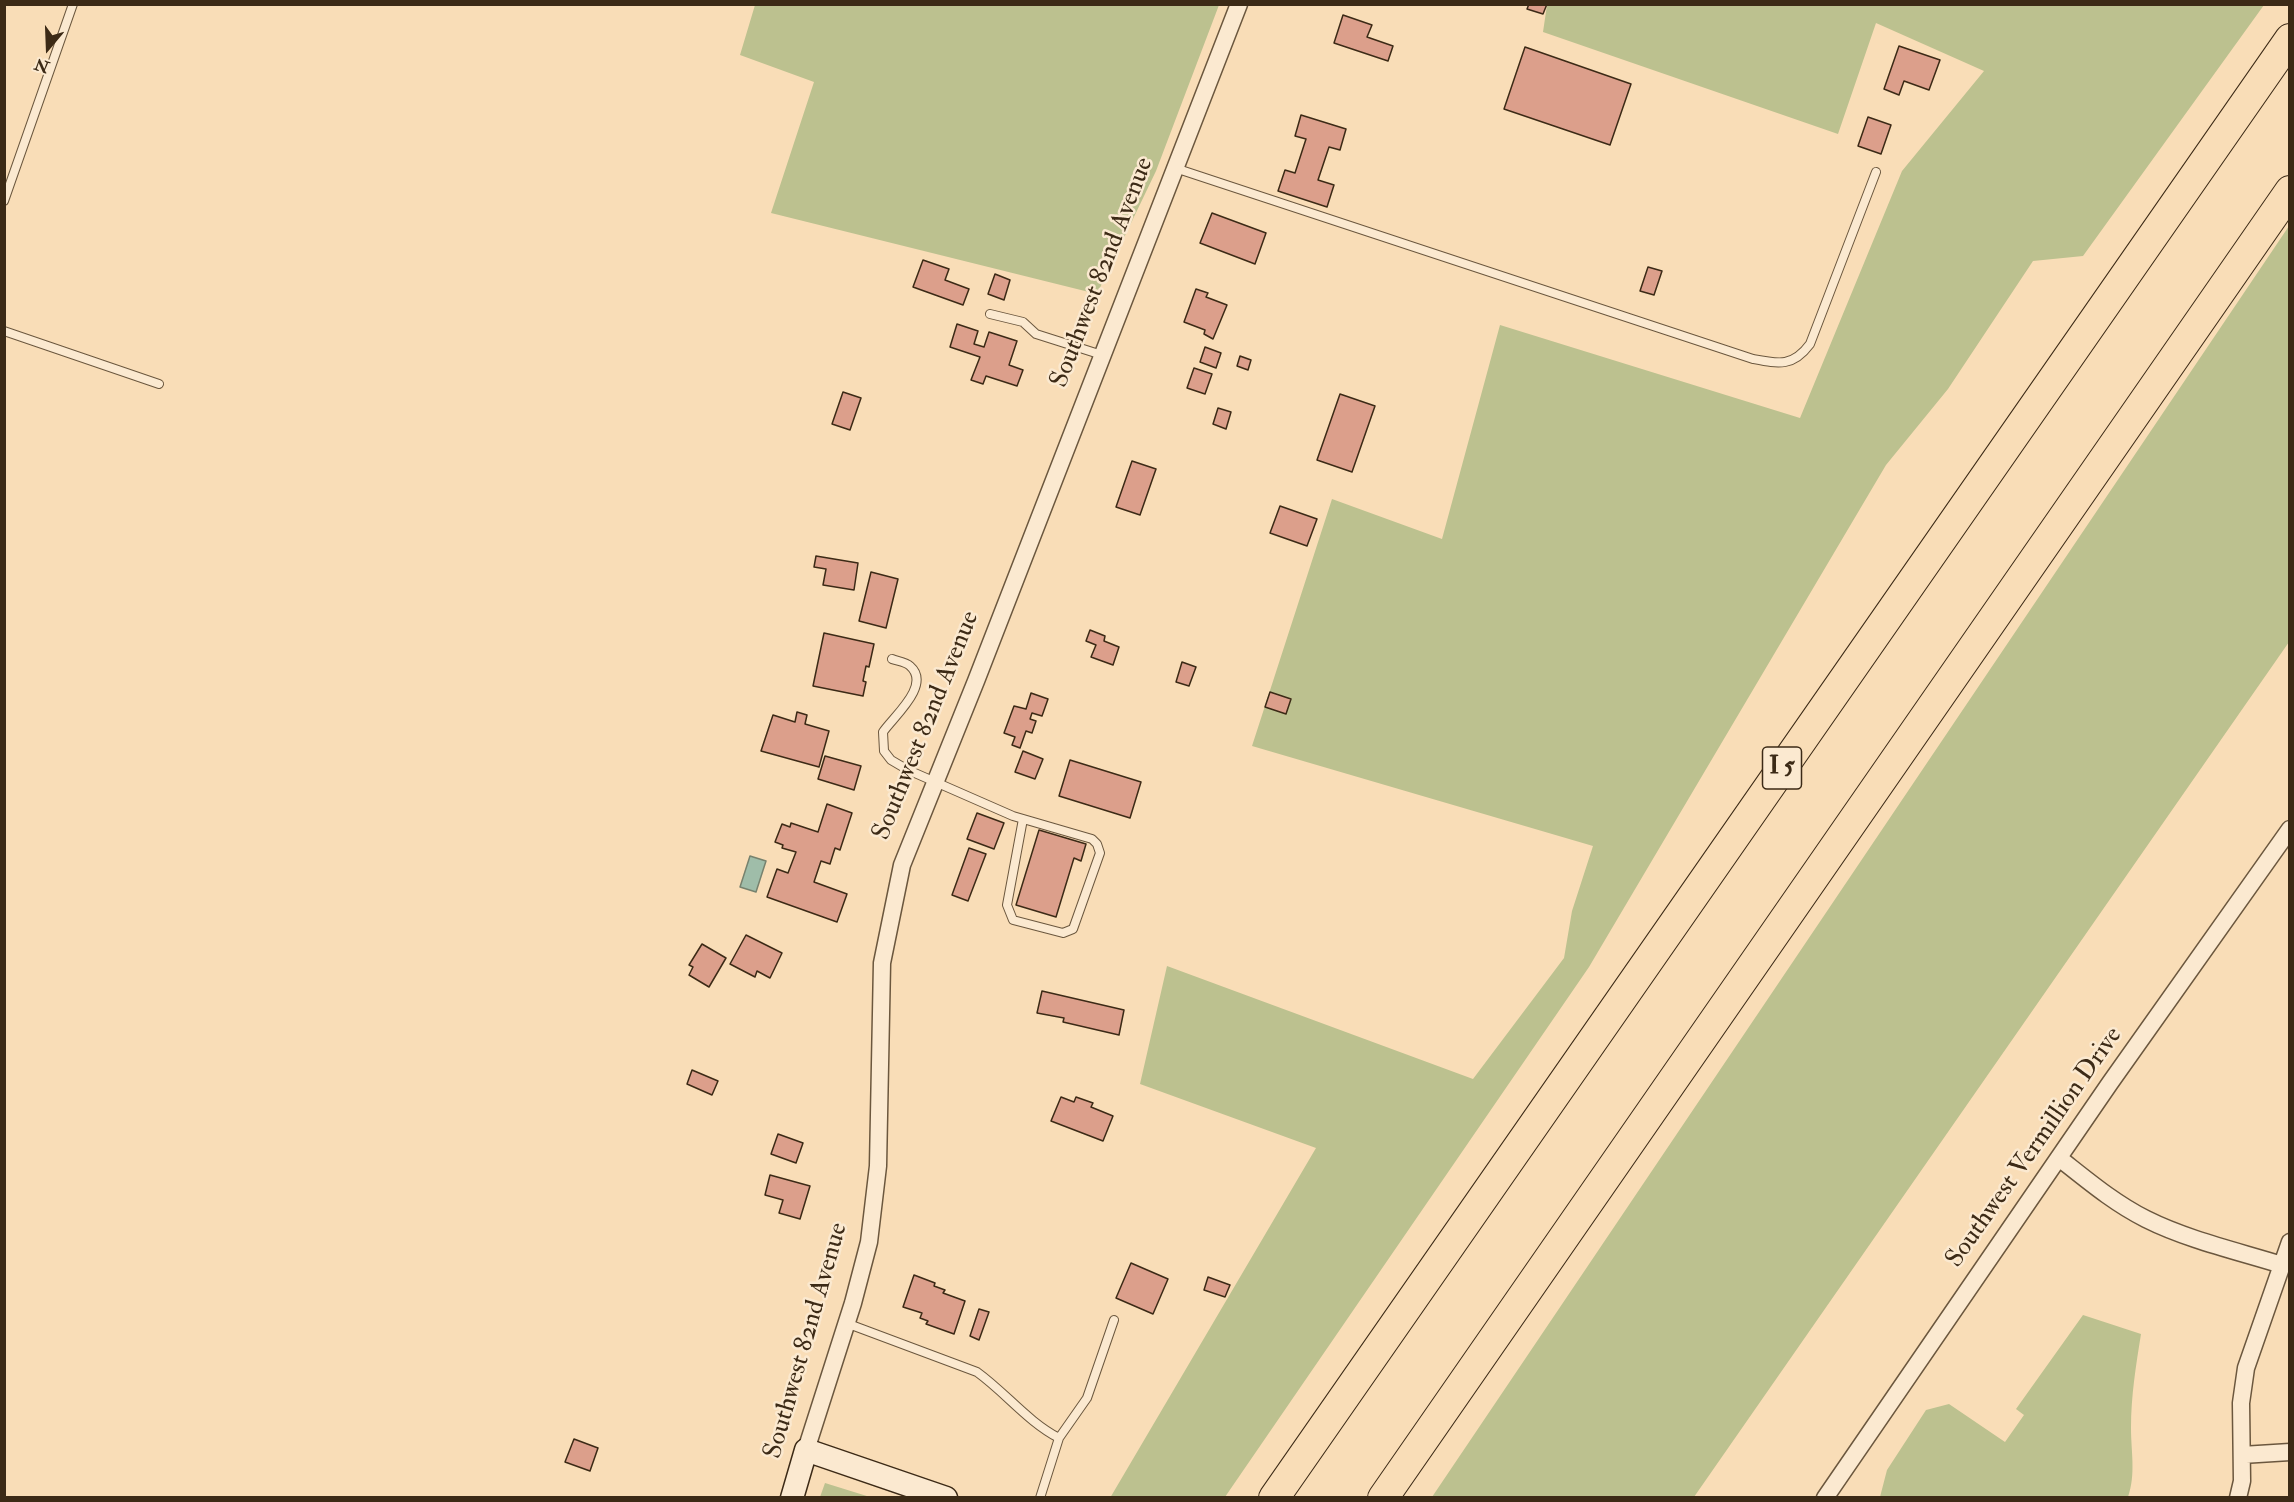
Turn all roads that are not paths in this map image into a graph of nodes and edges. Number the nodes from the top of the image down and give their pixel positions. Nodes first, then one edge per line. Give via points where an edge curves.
1 (74, 4) edge
2 (1239, 4) edge
3 (2289, 39) edge
4 (1175, 168) junction
5 (1876, 172) dead end
6 (2289, 191) edge
7 (4, 201) edge
8 (990, 314) dead end
9 (4, 331) edge
10 (1102, 355) junction
11 (159, 384) dead end
12 (892, 658) dead end
13 (935, 782) junction
14 (1023, 819) junction
15 (2288, 836) edge
16 (2059, 1158) junction
17 (2289, 1242) edge
18 (2282, 1265) junction
19 (1114, 1320) dead end
20 (846, 1323) junction
21 (1059, 1438) junction
22 (806, 1450) junction
23 (2289, 1452) edge
24 (2242, 1455) junction
25 (792, 1497) edge
26 (946, 1497) edge
27 (1040, 1497) edge
28 (1274, 1497) edge
29 (1383, 1497) edge
30 (1826, 1497) edge
31 (2238, 1497) edge

1 - 7 lane
2 - 4 street, Southwest 82nd Avenue
3 - 28 highway, I 5
4 - 5 lane via 1777,364 1796,358 1810,344
4 - 10 street, Southwest 82nd Avenue
6 - 29 highway
8 - 10 lane via 1023,322 1036,334
9 - 11 lane
10 - 13 street, Southwest 82nd Avenue
12 - 13 lane via 909,665 915,674 915,686 906,705 883,732 884,751 891,760
13 - 14 lane
13 - 20 street, Southwest 82nd Avenue via 902,865 882,963 878,1166 869,1242
14 - 14 lane via 1092,839 1097,844 1100,854 1070,931 1063,933 1013,920 1009,914 1007,905
15 - 16 street, Southwest Vermillion Drive
16 - 18 street via 2115,1202 2146,1219 2174,1232
16 - 30 street, Southwest Vermillion Drive
17 - 18 street
18 - 24 street via 2246,1368 2241,1403
19 - 21 lane via 1087,1398
20 - 21 lane via 978,1372 1042,1429
20 - 22 street, Southwest 82nd Avenue
21 - 27 lane
22 - 25 street, Southwest 82nd Avenue
22 - 26 street
23 - 24 street
24 - 31 street

